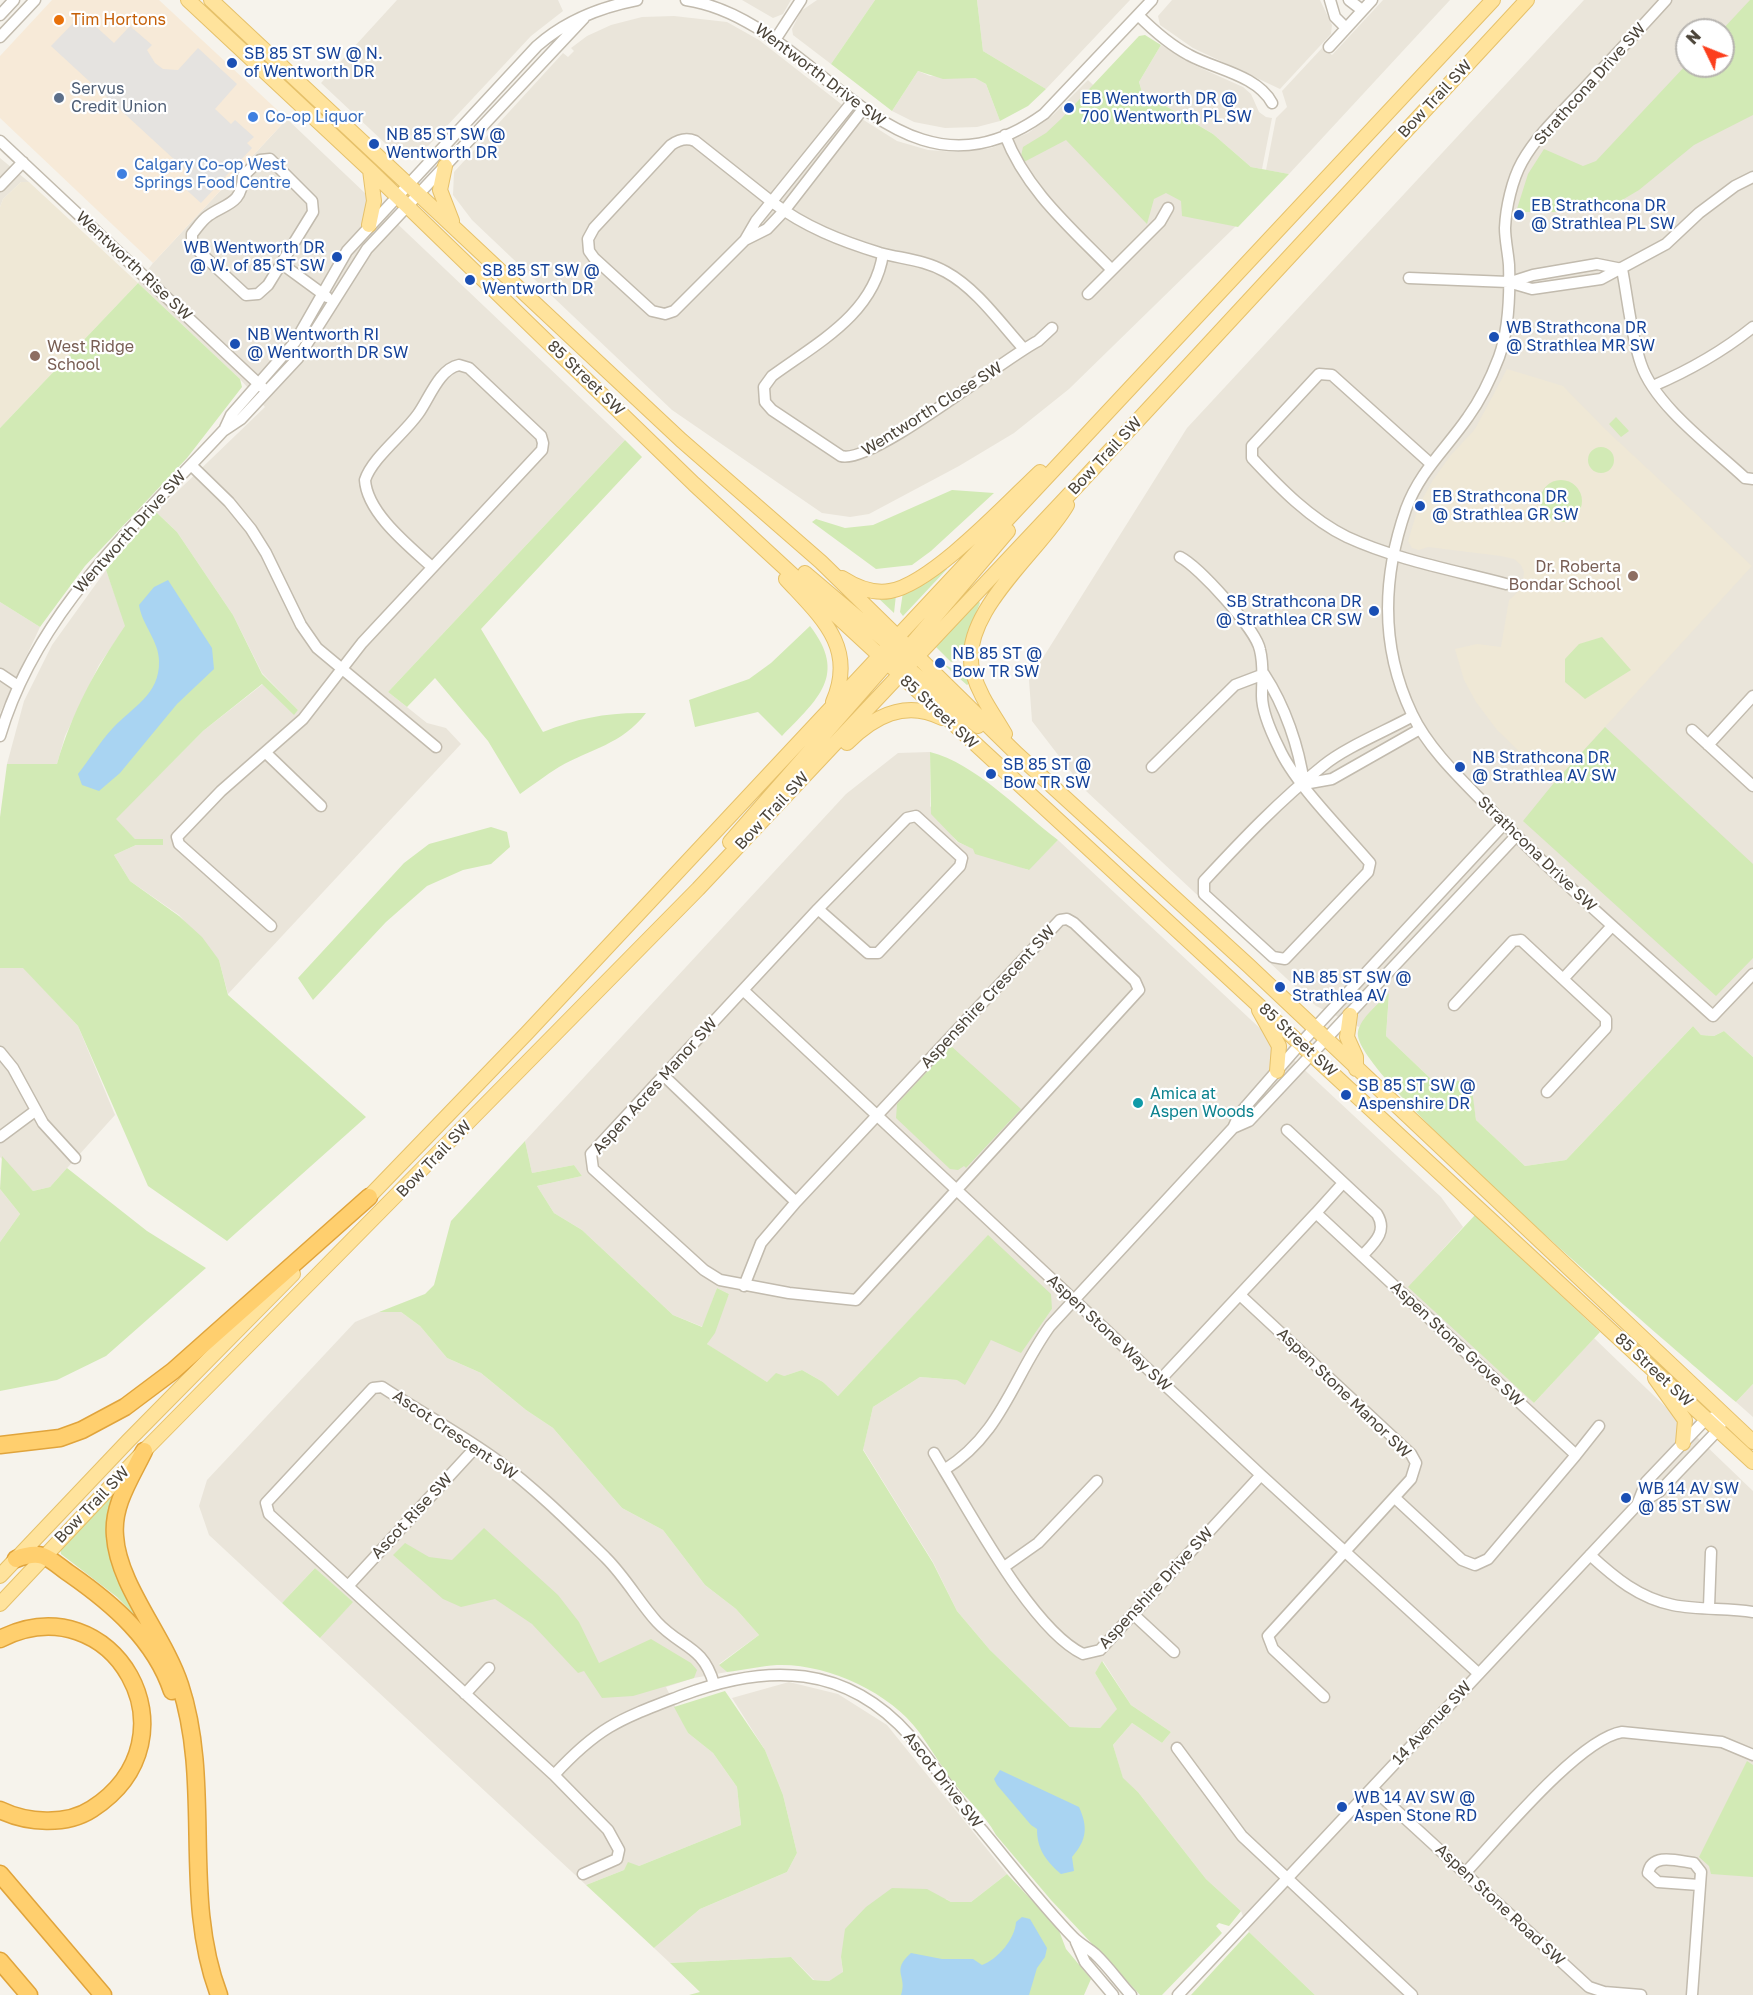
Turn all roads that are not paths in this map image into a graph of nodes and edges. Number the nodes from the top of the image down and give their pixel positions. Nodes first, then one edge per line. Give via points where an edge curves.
1 (14, 0) edge
2 (35, 0) edge
3 (188, 0) edge
4 (211, 0) edge
5 (636, 0) edge
6 (686, 0) edge
7 (801, 0) edge
8 (1152, 0) edge
9 (1330, 0) edge
10 (1350, 0) edge
11 (1372, 0) edge
12 (1493, 0) edge
13 (1527, 0) edge
14 (1666, 0) edge
15 (698, 1) edge
16 (1362, 10) junction
17 (0, 15) edge
18 (1138, 15) junction
19 (584, 18) junction
20 (1346, 28) junction
21 (0, 38) edge
22 (775, 40) junction
23 (1329, 47) dead end
24 (853, 101) junction
25 (1272, 103) dead end
26 (863, 109) junction
27 (1005, 135) junction
28 (0, 141) edge
29 (23, 162) junction
30 (445, 166) junction
31 (369, 170) junction
32 (1753, 177) edge
33 (0, 186) edge
34 (414, 189) junction
35 (402, 202) junction
36 (772, 202) junction
37 (1168, 208) dead end
38 (784, 211) junction
39 (369, 225) junction
40 (457, 231) junction
41 (745, 240) junction
42 (883, 254) junction
43 (282, 264) junction
44 (1110, 269) junction
45 (1622, 270) junction
46 (1409, 278) dead end
47 (1508, 282) junction
48 (322, 294) junction
49 (1088, 294) dead end
50 (335, 301) junction
51 (1753, 327) edge
52 (1052, 328) dead end
53 (1024, 350) junction
54 (258, 383) junction
55 (1653, 386) junction
56 (267, 392) junction
57 (1110, 410) junction
58 (223, 430) junction
59 (681, 440) junction
60 (666, 457) junction
61 (1430, 463) junction
62 (191, 465) junction
63 (1753, 479) edge
64 (1078, 485) junction
65 (743, 526) junction
66 (1393, 554) junction
67 (1180, 557) dead end
68 (821, 562) junction
69 (432, 567) junction
70 (1506, 584) dead end
71 (898, 656) junction
72 (340, 669) junction
73 (0, 674) edge
74 (1264, 674) junction
75 (18, 686) junction
76 (1753, 696) edge
77 (830, 708) junction
78 (1413, 716) junction
79 (952, 723) junction
80 (1420, 729) junction
81 (1692, 730) dead end
82 (0, 736) edge
83 (1708, 745) junction
84 (436, 747) dead end
85 (266, 753) junction
86 (1017, 754) junction
87 (1152, 767) dead end
88 (1304, 784) junction
89 (1753, 786) edge
90 (321, 806) dead end
91 (1081, 813) junction
92 (1504, 824) junction
93 (1516, 836) junction
94 (698, 890) junction
95 (818, 909) junction
96 (272, 926) dead end
97 (1612, 926) junction
98 (657, 929) junction
99 (1753, 974) edge
100 (1563, 979) junction
101 (743, 990) junction
102 (1254, 1000) junction
103 (1454, 1005) dead end
104 (1350, 1015) junction
105 (1314, 1029) junction
106 (1326, 1041) junction
107 (1300, 1043) junction
108 (0, 1052) edge
109 (1314, 1054) junction
110 (1356, 1069) junction
111 (1277, 1071) junction
112 (663, 1075) junction
113 (1546, 1092) dead end
114 (35, 1111) junction
115 (877, 1116) junction
116 (1233, 1128) junction
117 (1287, 1130) dead end
118 (0, 1137) edge
119 (75, 1158) dead end
120 (1343, 1183) junction
121 (956, 1189) junction
122 (369, 1197) junction
123 (796, 1202) junction
124 (1316, 1213) junction
125 (1362, 1256) junction
126 (744, 1286) junction
127 (1240, 1295) junction
128 (1074, 1300) junction
129 (1648, 1366) junction
130 (1160, 1380) junction
131 (1724, 1415) junction
132 (1706, 1419) junction
133 (1599, 1426) dead end
134 (1718, 1430) junction
135 (1753, 1442) edge
136 (1683, 1443) junction
137 (0, 1445) edge
138 (476, 1447) junction
139 (144, 1451) junction
140 (934, 1453) dead end
141 (1576, 1455) junction
142 (1753, 1462) edge
143 (944, 1470) junction
144 (1261, 1475) junction
145 (1097, 1481) dead end
146 (1395, 1498) junction
147 (1637, 1505) junction
148 (1344, 1550) junction
149 (1711, 1552) dead end
150 (1590, 1555) junction
151 (43, 1556) junction
152 (16, 1559) junction
153 (1004, 1567) junction
154 (0, 1576) edge
155 (349, 1585) junction
156 (0, 1604) edge
157 (1709, 1608) junction
158 (1753, 1612) edge
159 (1133, 1614) junction
160 (0, 1639) edge
161 (1174, 1652) dead end
162 (489, 1668) dead end
163 (1478, 1673) junction
164 (714, 1684) junction
165 (465, 1694) junction
166 (1324, 1697) dead end
167 (1177, 1748) dead end
168 (1753, 1755) edge
169 (194, 1757) junction
170 (554, 1775) junction
171 (1372, 1788) junction
172 (0, 1810) edge
173 (1466, 1872) junction
174 (0, 1874) edge
175 (583, 1874) dead end
176 (1287, 1878) junction
177 (1699, 1885) junction
178 (1075, 1939) junction
179 (0, 1961) edge
180 (0, 1977) edge
181 (16, 1995) edge
182 (29, 1995) edge
183 (103, 1995) edge
184 (219, 1995) edge
185 (1113, 1995) edge
186 (1131, 1995) edge
187 (1178, 1995) edge
188 (1412, 1995) edge
189 (1641, 1995) edge
190 (1692, 1995) edge

1 - 17 street
2 - 21 street
3 - 31 main road, 85 Street SW
4 - 34 main road, 85 Street SW
5 - 19 street, Wentworth Drive SW
6 - 15 street, Wentworth Drive SW
7 - 22 street
8 - 18 street, Wentworth Drive SW
9 - 20 street via 1335,17
10 - 16 street
11 - 16 street
12 - 57 main road, Bow Trail SW
13 - 64 main road, Bow Trail SW
14 - 47 street, Strathcona Drive SW via 1543,133 1521,164 1505,228
15 - 22 street, Wentworth Drive SW via 744,18
16 - 20 street
18 - 25 street via 1179,50 1247,81
18 - 27 street, Wentworth Drive SW via 1054,105 1031,123
19 - 30 street, Wentworth Drive SW
19 - 34 street, Wentworth Drive SW via 556,30 537,46
20 - 23 street
22 - 24 street, Wentworth Drive SW
24 - 26 street, Wentworth Drive SW
24 - 36 street
26 - 27 street, Wentworth Drive SW via 897,131 930,142 957,145
26 - 38 street
27 - 44 street via 1036,191
28 - 29 street, Wentworth Rise SW
29 - 33 street
29 - 54 street, Wentworth Rise SW
30 - 34 street, Wentworth Drive SW
30 - 40 main road via 440,186 442,199
31 - 35 main road, 85 Street SW
31 - 39 main road via 374,201
32 - 45 street via 1699,213 1666,244
34 - 35 street, Wentworth Drive SW
34 - 40 main road, 85 Street SW
35 - 39 street, Wentworth Drive SW
35 - 50 street, Wentworth Drive SW via 358,261
35 - 60 main road, 85 Street SW
36 - 38 street
36 - 41 street
36 - 41 street via 695,141 684,139 671,145 588,239 594,258 652,311 665,314 688,298
37 - 44 street via 1160,222
38 - 41 street via 767,229
38 - 42 street via 830,237
39 - 48 street, Wentworth Drive SW via 347,251
40 - 59 main road, 85 Street SW
42 - 53 street via 921,261 953,276
42 - 53 street, Wentworth Close SW via 875,282 857,311 772,376 764,387 765,402 772,410 836,454 857,455 959,395
43 - 43 street via 291,244 310,220 312,201 270,159 260,160 243,176 243,189 226,208 207,216 192,234 192,245 246,295 258,294
43 - 48 street
44 - 49 street
45 - 47 street via 1597,264
45 - 55 street via 1641,365
46 - 47 street
47 - 61 street, Strathcona Drive SW via 1507,325 1500,355 1468,418
48 - 50 street
48 - 54 street, Wentworth Drive SW via 295,342
50 - 56 street, Wentworth Drive SW via 304,350
51 - 55 street via 1725,349
52 - 53 street, Wentworth Close SW
54 - 56 street, Wentworth Rise SW
54 - 58 street, Wentworth Drive SW
55 - 63 street via 1671,409 1737,471
56 - 58 street, Wentworth Drive SW via 241,419
57 - 68 main road via 962,544 909,584 876,592 845,580
57 - 71 main road
58 - 62 street, Wentworth Drive SW
59 - 60 main road
59 - 68 main road, 85 Street SW
60 - 65 main road, 85 Street SW
61 - 66 street, Strathcona Drive SW via 1407,507
61 - 66 street via 1326,373 1319,374 1252,446 1252,458 1306,511 1346,536
62 - 72 street via 251,529 301,625 317,648
62 - 75 street, Wentworth Drive SW via 87,576 49,628
64 - 71 main road, Bow Trail SW
64 - 86 main road via 1055,525 983,615 971,644 972,671 982,699
65 - 71 main road, 85 Street SW
65 - 77 main road via 837,643 842,656 841,678
66 - 70 street
66 - 78 street, Strathcona Drive SW via 1386,599 1389,643
67 - 74 street via 1242,617 1260,647
68 - 71 main road, 85 Street SW
69 - 69 street via 543,445 541,436 463,366 456,365 447,371 365,480 369,498 395,533
69 - 72 street
71 - 77 main road, Bow Trail SW
71 - 79 main road, 85 Street SW
71 - 86 main road, 85 Street SW
71 - 91 main road
71 - 94 main road, Bow Trail SW
71 - 98 main road
72 - 84 street
72 - 85 street via 303,719
73 - 75 street
74 - 87 street via 1235,685
74 - 88 street via 1276,693 1301,762
74 - 88 street via 1262,698 1278,746 1290,771
75 - 82 street, Wentworth Drive SW
76 - 83 street
77 - 122 main road, Bow Trail SW via 528,1034
78 - 80 street, Strathcona Drive SW
78 - 88 street via 1325,764
79 - 94 main road via 912,710 893,711 873,720 740,854
79 - 102 main road, 85 Street SW
80 - 88 street via 1332,779
80 - 92 street, Strathcona Drive SW
81 - 83 street
83 - 89 street
85 - 90 street
85 - 96 street via 221,790 177,837 179,844
86 - 91 main road, 85 Street SW
88 - 88 street via 1282,799 1204,881 1204,894 1273,957 1285,959 1368,872 1370,863
91 - 105 main road, 85 Street SW
92 - 93 street, Strathcona Drive SW
92 - 105 street
93 - 97 street, Strathcona Drive SW
93 - 104 street
94 - 98 main road, Bow Trail SW
95 - 95 street, Aspen Acres Manor SW via 910,816 916,816 962,858 960,866 878,953 868,953
95 - 101 street, Aspen Acres Manor SW
97 - 99 street, Strathcona Drive SW via 1713,1016
97 - 100 street
98 - 139 main road, Bow Trail SW
100 - 103 street via 1521,940 1513,941
100 - 113 street via 1606,1019 1606,1028
101 - 112 street, Aspen Acres Manor SW
101 - 115 street, Aspen Stone Way SW
102 - 107 main road, 85 Street SW
102 - 111 main road via 1279,1046
104 - 106 street
104 - 110 main road via 1347,1037 1356,1057
105 - 106 main road, 85 Street SW
105 - 107 street
106 - 109 street
106 - 110 main road, 85 Street SW
107 - 109 main road, 85 Street SW
107 - 111 street
108 - 114 street via 13,1068
109 - 116 street via 1249,1121
109 - 129 main road, 85 Street SW
110 - 131 main road, 85 Street SW
111 - 116 street via 1240,1113
112 - 123 street
112 - 126 street, Aspen Acres Manor SW via 594,1149 590,1164 704,1270 720,1280
114 - 118 street
114 - 119 street via 51,1135
115 - 121 street, Aspen Stone Way SW
115 - 121 street, Aspenshire Crescent SW via 1059,920 1070,921 1082,931 1135,981 1137,994
115 - 123 street
116 - 128 street
117 - 120 street
120 - 124 street
120 - 125 street via 1381,1222 1381,1234
121 - 126 street, Aspen Acres Manor SW via 856,1300
121 - 128 street, Aspen Stone Way SW
122 - 137 highway via 173,1371 125,1407 60,1438
122 - 152 main road, Bow Trail SW
123 - 126 street via 761,1243
124 - 125 street, Aspen Stone Grove SW
124 - 127 street
125 - 141 street, Aspen Stone Grove SW
127 - 130 street
127 - 146 street, Aspen Stone Manor SW via 1411,1454 1416,1471
128 - 130 street, Aspen Stone Way SW
128 - 143 street via 1035,1348 998,1418 974,1446
129 - 132 main road, 85 Street SW
129 - 136 main road via 1684,1420
130 - 144 street, Aspen Stone Way SW
131 - 132 street
131 - 134 street, 14 Avenue SW
131 - 135 main road, 85 Street SW
132 - 134 main road, 85 Street SW
132 - 136 street, 14 Avenue SW
133 - 141 street
134 - 142 main road, 85 Street SW
134 - 147 street, 14 Avenue SW via 1659,1492
136 - 147 street, 14 Avenue SW via 1646,1482
138 - 155 street, Ascot Rise SW
138 - 155 street, Ascot Crescent SW via 382,1387 373,1388 266,1503 268,1514
138 - 164 street, Ascot Crescent SW via 523,1481 607,1558 657,1622 694,1649 708,1666
139 - 151 main road, Bow Trail SW
139 - 169 highway via 117,1510 115,1536 123,1570 173,1664 186,1705
140 - 143 street, Aspenshire Drive SW
141 - 146 street via 1488,1558 1475,1565 1462,1560
143 - 153 street, Aspenshire Drive SW
144 - 148 street, Aspen Stone Way SW
144 - 159 street, Aspenshire Drive SW
145 - 153 street via 1038,1543
146 - 148 street, Aspen Stone Manor SW
147 - 150 street, 14 Avenue SW
148 - 163 street, Aspen Stone Way SW
148 - 166 street, Aspen Stone Manor SW via 1268,1636 1270,1645
149 - 157 street
150 - 157 street via 1616,1579 1645,1596 1674,1605
150 - 163 street, 14 Avenue SW
151 - 152 highway
151 - 156 main road, Bow Trail SW
151 - 169 highway via 100,1595 143,1640 169,1683
152 - 154 main road, Bow Trail SW
153 - 159 street, Aspenshire Drive SW via 1033,1609 1083,1654 1100,1650
155 - 165 street, Ascot Crescent SW
157 - 158 street
159 - 161 street
160 - 172 highway via 42,1626 69,1628 95,1639 116,1656 131,1679 140,1704 142,1726 141,1748 134,1768 104,1801 86,1813 70,1818 29,1820
162 - 165 street
163 - 171 street, 14 Avenue SW
164 - 170 street, Ascot Drive SW via 650,1706 607,1727 582,1745
164 - 178 street, Ascot Drive SW via 779,1673 847,1687 877,1704 910,1736 977,1826
165 - 170 street, Ascot Crescent SW
167 - 176 street via 1236,1829
168 - 173 street via 1722,1742 1610,1734 1568,1765
169 - 184 highway via 200,1902 207,1953
170 - 175 street, Ascot Crescent SW via 608,1830 619,1850 617,1859
171 - 173 street, Aspen Stone Road SW
171 - 176 street, 14 Avenue SW
173 - 189 street, Aspen Stone Road SW via 1589,1987
174 - 183 highway
176 - 187 street, 14 Avenue SW
176 - 188 street
177 - 177 street via 1701,1872 1694,1863 1662,1859 1649,1867 1648,1873 1658,1882
177 - 190 street
178 - 185 street, Ascot Drive SW via 1085,1962
178 - 186 street, Ascot Drive SW
179 - 182 highway
180 - 181 highway

